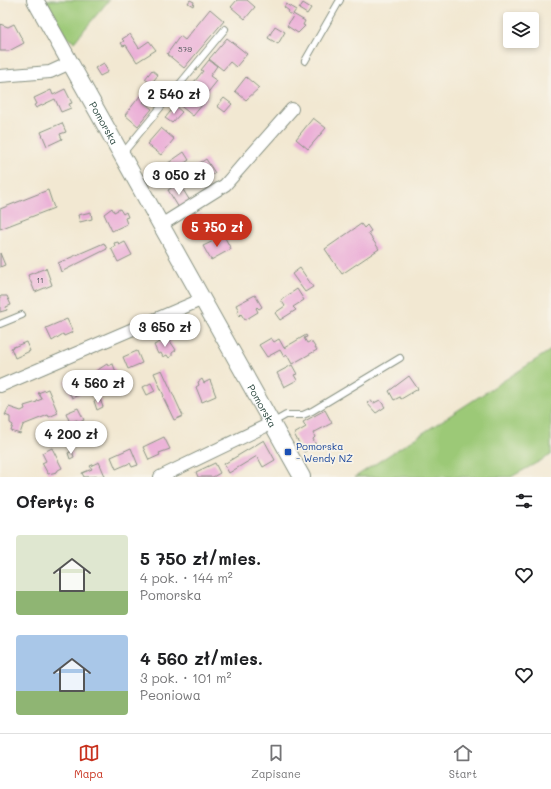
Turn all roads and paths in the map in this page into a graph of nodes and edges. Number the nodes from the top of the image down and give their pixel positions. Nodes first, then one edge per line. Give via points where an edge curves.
1 (35, 0) edge
2 (340, 0) edge
3 (225, 29) dead end
4 (305, 61) dead end
5 (70, 63) junction
6 (0, 76) edge
7 (292, 109) dead end
8 (122, 154) junction
9 (161, 225) junction
10 (203, 299) junction
11 (22, 315) dead end
12 (0, 324) edge
13 (400, 358) dead end
14 (0, 386) edge
15 (272, 423) junction
16 (160, 477) edge
17 (302, 477) edge

1 - 5 street, Pomorska
2 - 4 lane
3 - 8 lane
5 - 6 street via 50,72
5 - 8 street, Pomorska
7 - 9 street via 225,185
8 - 9 street, Pomorska
9 - 10 street, Pomorska
10 - 14 street
10 - 15 street, Pomorska
11 - 12 lane
13 - 15 lane via 312,411 286,414
15 - 16 street
15 - 17 street, Pomorska

